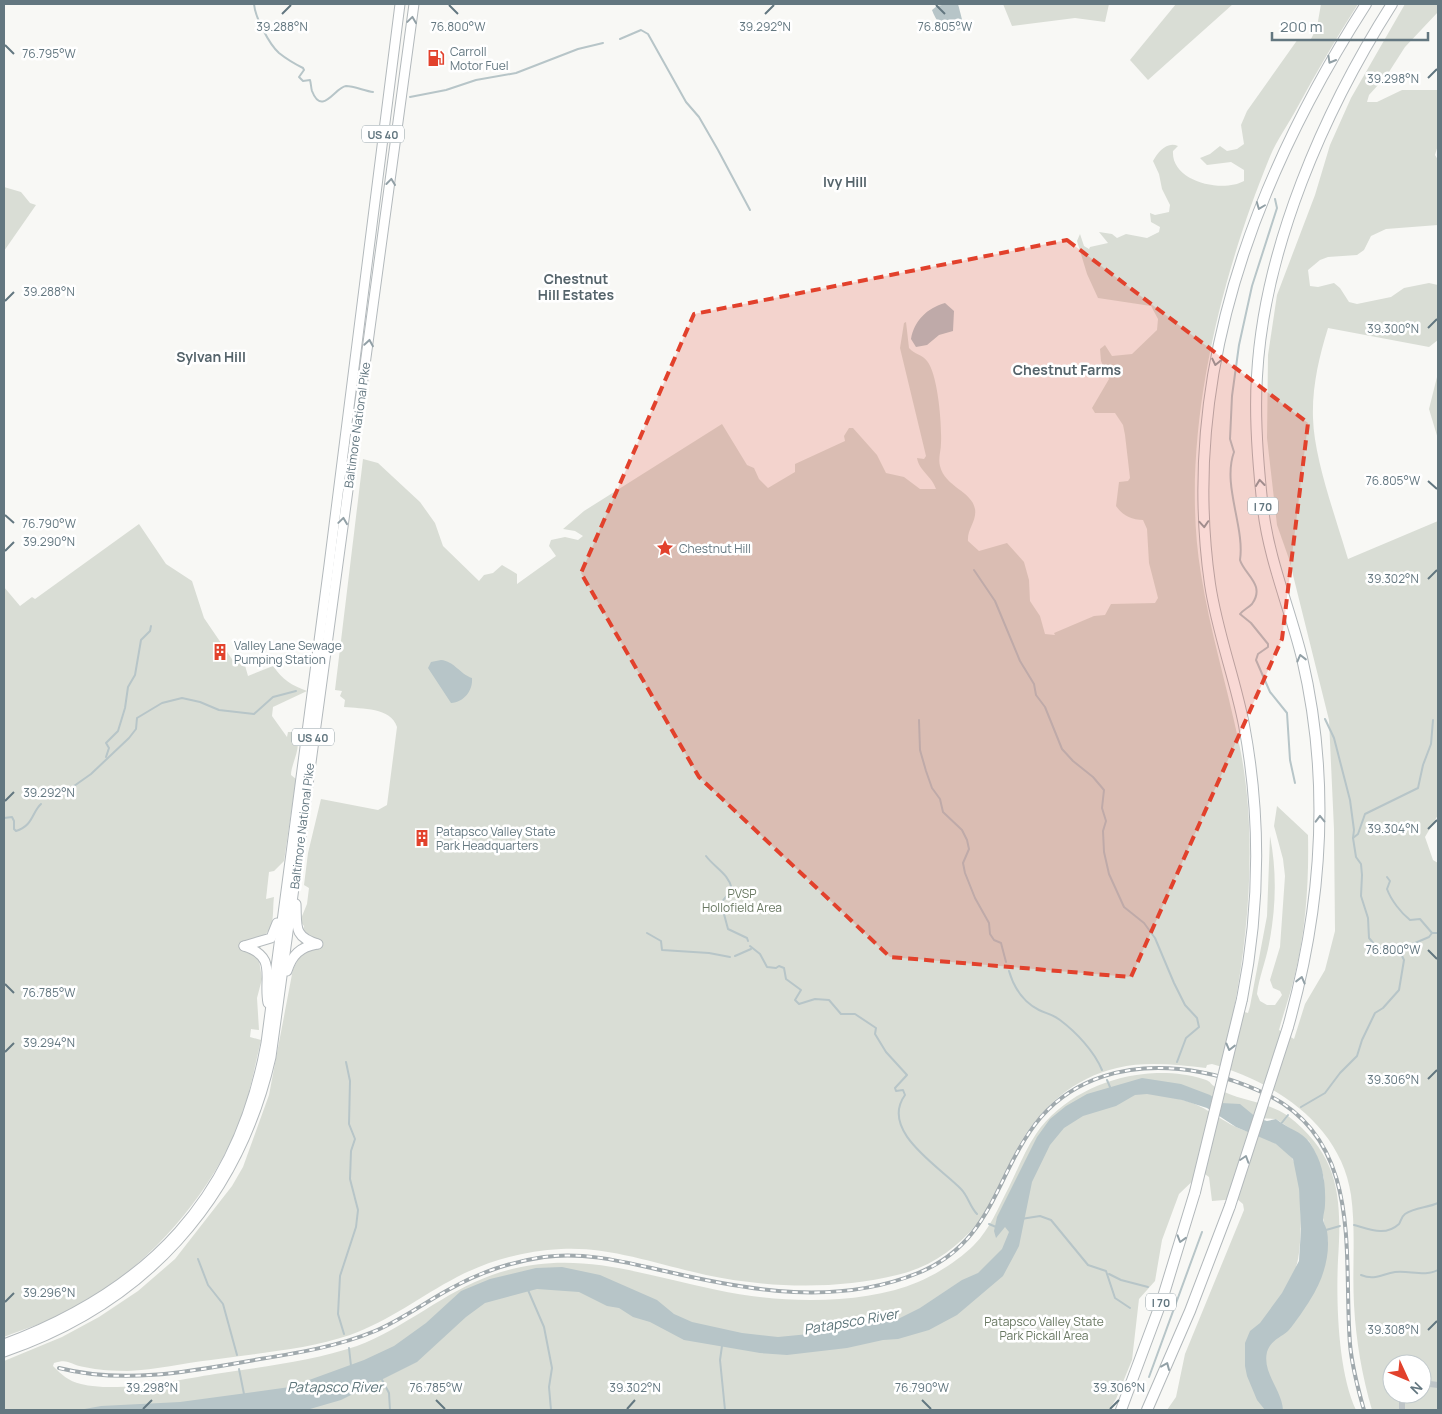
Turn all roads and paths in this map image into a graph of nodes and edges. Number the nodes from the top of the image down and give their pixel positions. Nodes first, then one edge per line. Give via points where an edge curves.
1 (400, 4) edge
2 (414, 4) edge
3 (1366, 4) edge
4 (1392, 4) edge
5 (295, 874) junction
6 (288, 881) junction
7 (279, 998) junction
8 (270, 1016) junction
9 (4, 1344) edge
10 (4, 1352) edge
11 (1121, 1410) edge
12 (1147, 1410) edge

1 - 6 main road, Baltimore National Pike / US 40
5 -> 2 main road, Baltimore National Pike / US 40
3 -> 11 highway, I 70, bridge via 1301,114 1256,215 1232,289 1215,366 1205,434 1203,511 1207,564 1244,726 1253,781 1255,906 1242,999 1195,1192 1162,1300
12 -> 4 highway, I 70, bridge via 1230,1206 1288,1027 1313,913 1320,836 1313,716 1302,659 1263,512 1256,436 1257,375 1275,267 1309,162 1340,93
5 - 7 main road, Baltimore National Pike / US 40
5 - 7 main road via 298,931 304,938 318,944 304,948 291,959
6 - 8 main road, Baltimore National Pike / US 40
6 - 8 main road via 274,934 267,941 244,946 260,953 267,964
7 - 10 main road, Baltimore National Pike / US 40 via 270,1058 258,1107 232,1166 198,1218 152,1267 107,1302 57,1330
8 - 9 main road, Baltimore National Pike / US 40 via 259,1076 243,1126 217,1179 189,1219 126,1281 79,1311

